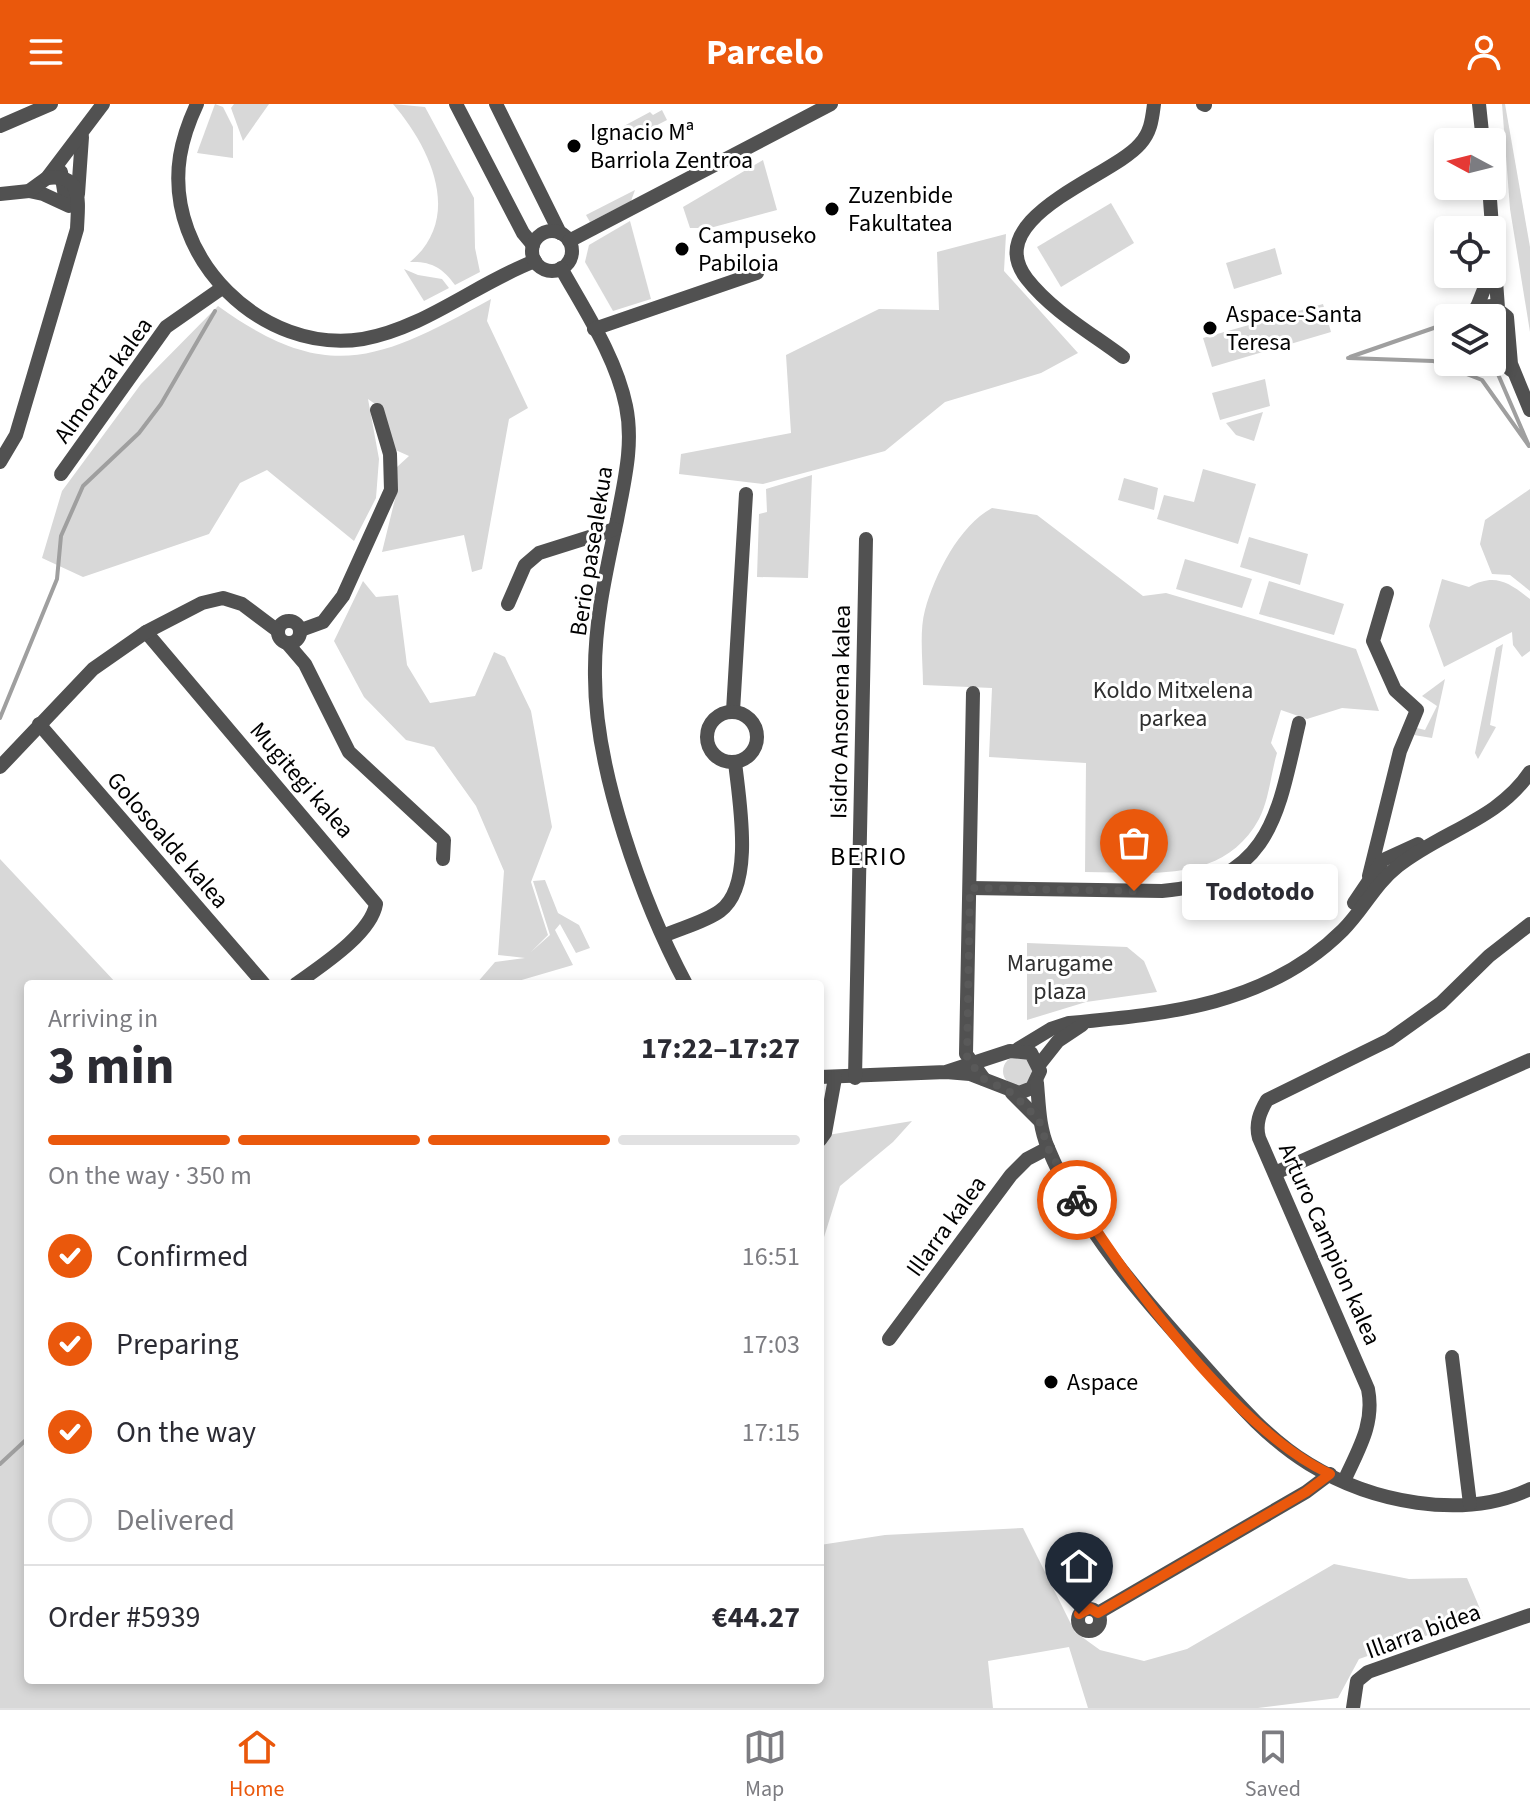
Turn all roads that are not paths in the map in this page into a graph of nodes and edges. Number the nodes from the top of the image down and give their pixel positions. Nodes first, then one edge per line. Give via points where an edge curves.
1 (51, 104) edge
2 (103, 104) edge
3 (197, 104) edge
4 (456, 104) edge
5 (496, 104) edge
6 (831, 104) edge
7 (1154, 104) edge
8 (1479, 104) edge
9 (0, 126) edge
10 (1482, 128) edge
11 (82, 134) junction
12 (53, 177) junction
13 (29, 191) junction
14 (0, 194) edge
15 (72, 199) junction
16 (565, 237) junction
17 (533, 245) junction
18 (535, 261) junction
19 (561, 268) junction
20 (757, 273) dead end
21 (222, 288) junction
22 (1506, 316) edge
23 (594, 329) junction
24 (1507, 336) joint
25 (1123, 357) dead end
26 (1506, 366) edge
27 (1514, 374) junction
28 (377, 410) dead end
29 (1530, 410) edge
30 (0, 462) edge
31 (61, 474) dead end
32 (746, 494) dead end
33 (615, 529) junction
34 (866, 539) dead end
35 (1387, 593) dead end
36 (508, 604) dead end
37 (146, 632) junction
38 (282, 637) junction
39 (973, 693) dead end
40 (733, 711) junction
41 (1299, 723) dead end
42 (39, 724) junction
43 (735, 762) junction
44 (0, 767) edge
45 (1530, 772) edge
46 (1386, 818) junction
47 (1452, 832) junction
48 (1395, 854) junction
49 (443, 859) dead end
50 (1391, 872) junction
51 (1369, 876) junction
52 (970, 888) junction
53 (1530, 924) edge
54 (663, 936) junction
55 (1327, 942) junction
56 (261, 980) edge
57 (302, 980) edge
58 (684, 980) edge
59 (1089, 1021) junction
60 (968, 1036) junction
61 (1005, 1054) junction
62 (1530, 1060) edge
63 (970, 1063) junction
64 (1039, 1065) junction
65 (946, 1072) junction
66 (827, 1077) edge
67 (855, 1078) junction
68 (984, 1079) junction
69 (1037, 1083) junction
70 (1007, 1089) junction
71 (1039, 1120) junction
72 (824, 1134) edge
73 (1048, 1148) junction
74 (1275, 1173) junction
75 (889, 1339) dead end
76 (1452, 1357) dead end
77 (1337, 1478) junction
78 (1530, 1489) edge
79 (1470, 1504) junction
80 (1098, 1613) dead end
81 (1530, 1615) edge
82 (1353, 1708) edge

1 - 9 street
2 - 11 street
3 - 21 street via 184,135 179,184 191,237
4 - 17 street
5 - 16 street
6 - 16 street
7 - 25 street via 1151,125 1138,147 1040,210 1019,242 1026,278
8 - 10 street
11 - 12 street
11 - 15 street
12 - 13 street
12 - 15 street
13 - 14 street
13 - 15 street
15 - 30 street via 77,229 16,435
16 - 17 street via 544,232
16 - 19 street via 570,258
17 - 18 street
18 - 19 street via 544,269
18 - 21 street via 398,329 361,339 294,333 248,310
19 - 23 street, Berio pasealekua
20 - 23 street
21 - 31 street, Almortza kalea via 166,327
22 - 24 street
23 - 33 street, Berio pasealekua via 617,376 628,422 628,462
24 - 27 street
26 - 27 street
27 - 29 street
28 - 38 street via 390,454 391,490 343,596 323,622 301,630 297,641
32 - 40 street
33 - 36 street via 539,553 525,565
33 - 54 street, Berio pasealekua via 599,612 595,678 603,754 615,806
34 - 67 street, Isidro Ansorena kalea
35 - 46 street via 1373,641 1395,690 1417,710 1400,751
37 - 38 street via 223,598 242,604
37 - 42 street via 93,669
37 - 57 street, Mugitegi kalea via 376,904 374,917 332,959
38 - 49 street via 305,664 349,752 444,840
39 - 52 street
40 - 43 street via 754,722 758,735 754,751
40 - 43 street via 713,720 707,735 718,758
41 - 52 street via 1282,799 1265,836 1249,857 1220,879 1162,891
42 - 44 street
42 - 56 street, Golosoalde kalea
43 - 54 street via 742,865 736,892 721,911
45 - 47 street via 1500,806
46 - 48 street
46 - 51 street
47 - 48 street
47 - 50 street
48 - 50 street
48 - 51 street
50 - 55 street
51 - 55 street
52 - 60 street
53 - 74 street, Arturo Campion kalea via 1441,1003 1389,1040 1267,1100 1257,1130
54 - 58 street, Berio pasealekua
55 - 59 street via 1289,972 1216,1004
59 - 61 street via 1051,1029
59 - 64 street via 1058,1041
60 - 61 street
60 - 63 street
61 - 63 street
61 - 64 street via 1031,1053
61 - 70 street via 996,1073
62 - 74 street
63 - 65 street
63 - 68 street
64 - 69 street
65 - 67 street
65 - 68 street
66 - 67 street
66 - 72 street
68 - 70 street
69 - 70 street via 1026,1092
69 - 71 street
70 - 71 street
71 - 73 street
73 - 75 street, Illarra kalea via 1011,1175
73 - 77 street via 1114,1259 1160,1317 1268,1432
74 - 77 street, Arturo Campion kalea via 1368,1389 1366,1433
76 - 79 street
77 - 79 street via 1395,1498
77 - 80 street
78 - 79 street
81 - 82 street, Illarra bidea via 1368,1672 1357,1681

